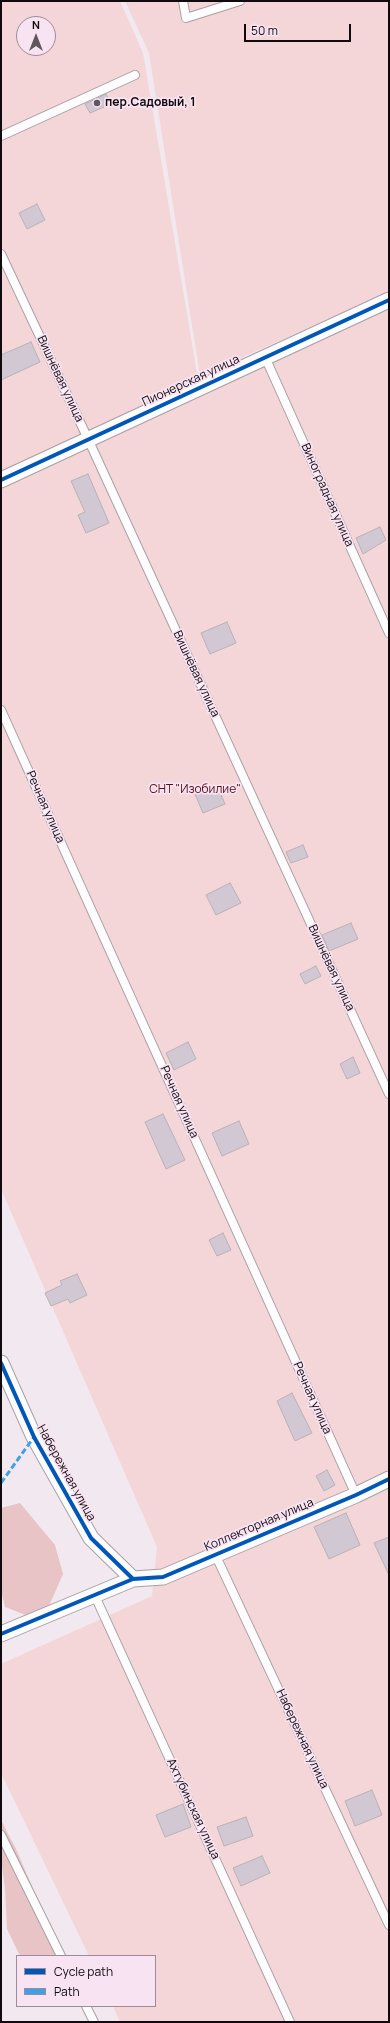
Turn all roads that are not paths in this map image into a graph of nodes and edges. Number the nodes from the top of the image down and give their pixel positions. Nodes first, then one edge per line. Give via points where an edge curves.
1 (184, 1) edge
2 (240, 1) edge
3 (135, 75) dead end
4 (1, 136) edge
5 (1, 254) edge
6 (389, 300) edge
7 (265, 357) junction
8 (88, 439) junction
9 (1, 480) edge
10 (389, 633) edge
11 (1, 710) edge
12 (389, 1094) edge
13 (1, 1363) edge
14 (389, 1479) edge
15 (356, 1495) junction
16 (215, 1554) junction
17 (133, 1579) junction
18 (95, 1596) junction
19 (1, 1634) edge
20 (1, 1836) edge
21 (389, 1925) edge
22 (60, 1955) edge
23 (86, 2007) edge
24 (94, 2022) edge
25 (290, 2022) edge

1 - 2 lane via 186,18
3 - 4 lane
5 - 8 lane, Вишнёвая улица
6 - 7 street, Пионерская улица
7 - 8 street, Пионерская улица
7 - 10 lane, Виноградная улица
8 - 9 street, Пионерская улица
8 - 12 lane, Вишнёвая улица
11 - 15 lane, Речная улица
13 - 17 street, Набережная улица via 34,1437 91,1538
14 - 15 street, Коллекторная улица
15 - 16 street, Коллекторная улица
16 - 17 street, Коллекторная улица via 163,1577
16 - 21 lane, Набережная улица
17 - 18 street
18 - 19 street
18 - 25 lane, Ахтубинская улица
20 - 22 lane
23 - 24 lane

